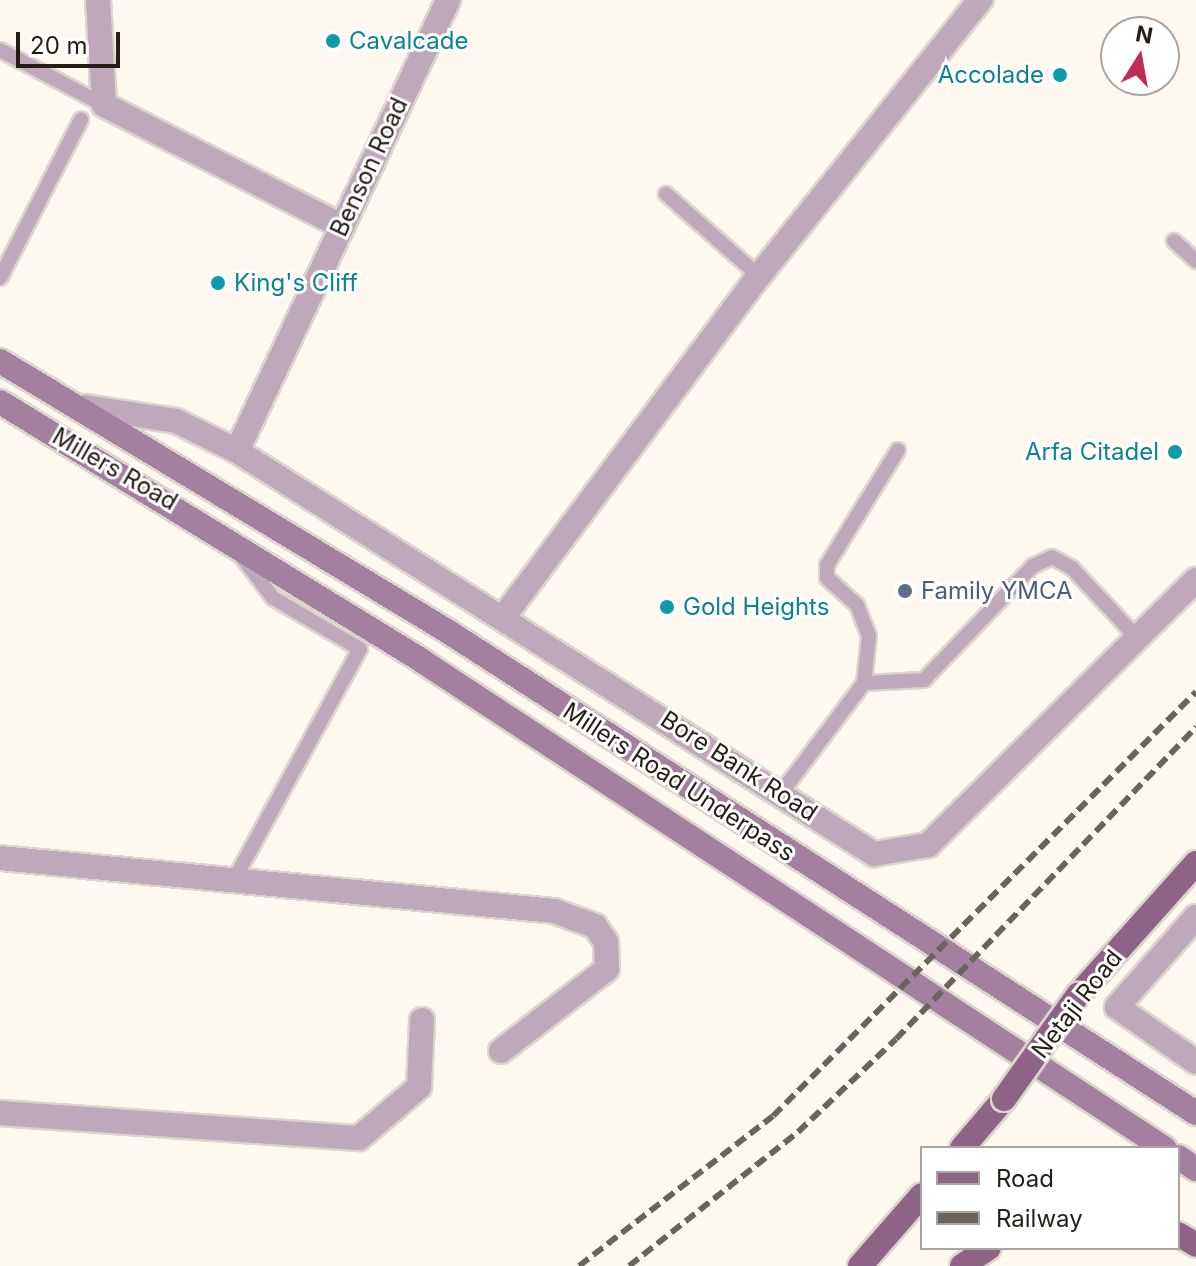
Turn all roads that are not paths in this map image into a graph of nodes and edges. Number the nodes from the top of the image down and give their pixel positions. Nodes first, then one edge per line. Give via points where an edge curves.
1 (98, 0) edge
2 (448, 0) edge
3 (980, 0) edge
4 (0, 50) edge
5 (104, 105) junction
6 (81, 120) dead end
7 (666, 194) dead end
8 (341, 226) junction
9 (1174, 241) dead end
10 (1196, 261) edge
11 (759, 276) junction
12 (0, 278) edge
13 (0, 361) edge
14 (2, 407) edge
15 (85, 407) junction
16 (898, 450) dead end
17 (237, 451) junction
18 (159, 453) joint
19 (228, 539) junction
20 (1196, 580) edge
21 (505, 615) junction
22 (1137, 638) junction
23 (864, 683) junction
24 (781, 793) junction
25 (0, 858) edge
26 (1196, 863) edge
27 (234, 880) junction
28 (1196, 917) edge
29 (422, 1020) dead end
30 (501, 1051) dead end
31 (1196, 1062) edge
32 (0, 1113) edge
33 (1196, 1113) edge
34 (964, 1146) edge
35 (1161, 1146) edge
36 (920, 1197) edge
37 (986, 1250) edge
38 (860, 1266) edge
39 (962, 1266) edge

1 - 5 street
2 - 8 street, Benson Road
3 - 11 street
4 - 5 lane
5 - 8 street
6 - 12 lane
7 - 11 lane
8 - 17 street, Benson Road
9 - 10 lane
11 - 21 street
13 - 15 main road, Millers Road
14 - 19 main road, Millers Road
15 - 17 street via 176,421
15 - 18 main road, Millers Road
16 - 23 lane via 827,565 827,578 857,605 869,636
17 - 21 street, Bore Bank Road
18 - 33 main road, Millers Road Underpass
19 - 27 lane via 273,598 360,649
19 - 35 main road, Millers Road Underpass
20 - 22 street, Bore Bank Road
21 - 24 street, Bore Bank Road
22 - 23 lane via 1052,557 1033,566 924,680
22 - 24 street, Bore Bank Road via 928,845 874,854
23 - 24 lane
25 - 27 street
26 - 34 main road, Netaji Road, bridge via 1078,995
27 - 30 street via 554,911 595,926 606,942 607,969
28 - 31 street via 1117,1007
29 - 32 street via 419,1087 359,1138
36 - 38 main road
37 - 39 main road

